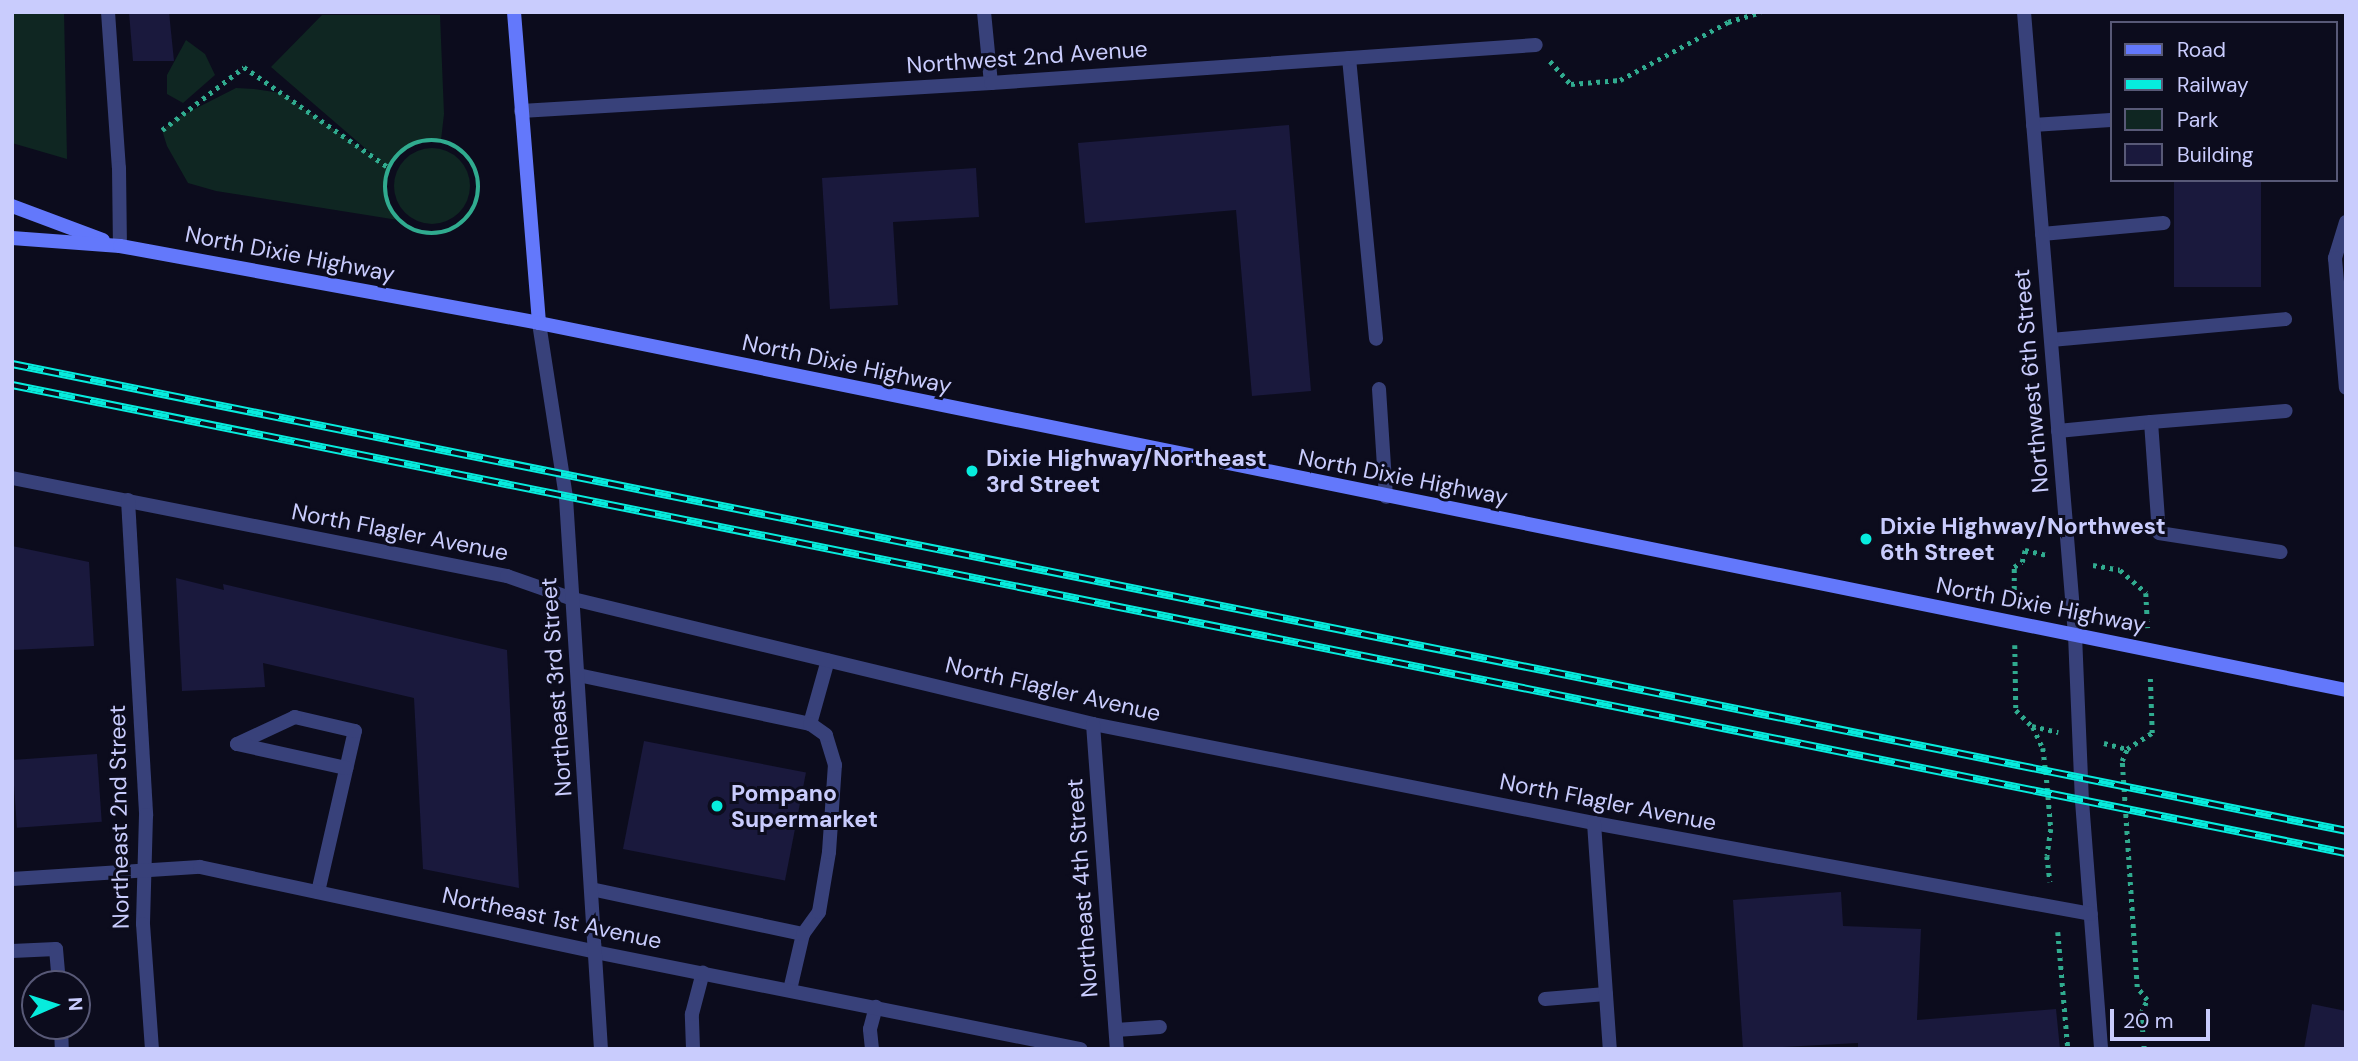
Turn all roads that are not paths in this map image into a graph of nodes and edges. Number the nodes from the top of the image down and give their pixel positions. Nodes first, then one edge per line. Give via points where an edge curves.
1 (108, 12) edge
2 (514, 12) edge
3 (984, 12) edge
4 (2024, 12) edge
5 (1536, 45) road end
6 (1349, 58) junction
7 (991, 83) junction
8 (521, 111) junction
9 (2110, 120) edge
10 (2033, 125) junction
11 (12, 206) edge
12 (2346, 222) edge
13 (2164, 223) dead end
14 (2042, 234) junction
15 (12, 238) edge
16 (120, 246) junction
17 (2342, 307) edge
18 (2285, 319) dead end
19 (539, 323) junction
20 (1376, 339) dead end
21 (2051, 340) junction
22 (2345, 366) edge
23 (2346, 388) edge
24 (1379, 389) dead end
25 (2286, 411) dead end
26 (2151, 422) junction
27 (2058, 430) junction
28 (12, 478) edge
29 (1386, 497) junction
30 (128, 500) junction
31 (2281, 552) dead end
32 (573, 599) junction
33 (2075, 635) junction
34 (828, 660) junction
35 (578, 674) junction
36 (2346, 690) edge
37 (810, 724) junction
38 (1093, 724) junction
39 (346, 768) junction
40 (1594, 823) junction
41 (143, 869) junction
42 (12, 879) edge
43 (591, 889) junction
44 (318, 892) junction
45 (2091, 914) junction
46 (803, 934) junction
47 (12, 951) edge
48 (595, 952) junction
49 (57, 970) edge
50 (703, 972) junction
51 (790, 990) junction
52 (1606, 994) junction
53 (1545, 999) dead end
54 (876, 1007) junction
55 (1160, 1027) dead end
56 (1116, 1030) junction
57 (152, 1049) edge
58 (601, 1049) edge
59 (694, 1049) edge
60 (872, 1049) edge
61 (1080, 1049) edge
62 (1117, 1049) edge
63 (1610, 1049) edge
64 (2101, 1049) edge

1 - 16 street
2 - 8 main road
3 - 7 street
4 - 10 street, Northwest 6th Street
5 - 6 street, Northwest 2nd Avenue
6 - 7 street, Northwest 2nd Avenue
6 - 20 street
7 - 8 street, Northwest 2nd Avenue
8 - 19 main road
9 - 10 street
10 - 14 street, Northwest 6th Street
11 - 16 main road, North Dixie Highway
12 - 17 street via 2335,258
13 - 14 street
14 - 21 street, Northwest 6th Street
15 - 16 main road, North Dixie Highway
16 - 19 main road, North Dixie Highway
17 - 22 street
18 - 21 street
19 - 29 main road, North Dixie Highway
19 - 32 street, Northeast 3rd Street via 564,474
21 - 27 street, Northwest 6th Street
22 - 23 street
24 - 29 street
25 - 26 street
26 - 27 street
26 - 31 street via 2159,533
27 - 33 street, Northwest 6th Street
28 - 30 street, North Flagler Avenue
29 - 33 main road, North Dixie Highway
30 - 32 street, North Flagler Avenue via 507,576
30 - 41 street, Northeast 2nd Street via 146,815
32 - 34 street, North Flagler Avenue
32 - 35 street, Northeast 3rd Street
33 - 36 main road, North Dixie Highway
33 - 45 street, Northwest 6th Street
34 - 37 street
34 - 38 street, North Flagler Avenue
35 - 37 street
35 - 43 street, Northeast 3rd Street
37 - 46 street via 825,734 835,765 830,852 819,912
38 - 40 street, North Flagler Avenue
38 - 56 street, Northeast 4th Street
39 - 39 street via 355,731 295,717 237,744
39 - 44 street
40 - 45 street, North Flagler Avenue
40 - 52 street
41 - 42 street, Northeast 1st Avenue
41 - 44 street, Northeast 1st Avenue via 200,867
41 - 57 street, Northeast 2nd Street
43 - 46 street
43 - 48 street, Northeast 3rd Street
44 - 48 street, Northeast 1st Avenue
45 - 64 street, Northwest 6th Street
46 - 51 street
47 - 49 street via 56,949
48 - 50 street, Northeast 1st Avenue
48 - 58 street, Northeast 3rd Street
50 - 51 street, Northeast 1st Avenue
50 - 59 street via 692,1014
51 - 54 street, Northeast 1st Avenue
52 - 53 street
52 - 63 street
54 - 60 street via 870,1029
54 - 61 street, Northeast 1st Avenue
55 - 56 street
56 - 62 street, Northeast 4th Street

